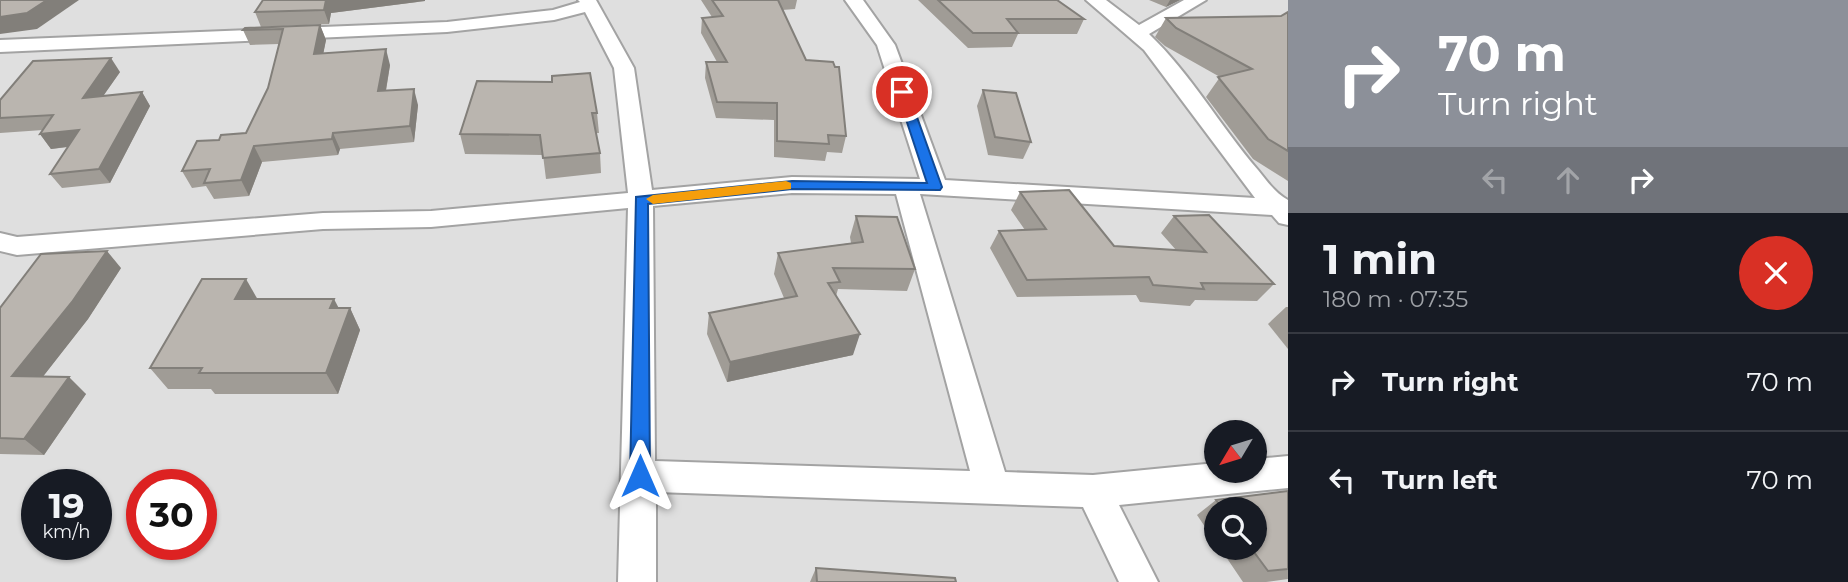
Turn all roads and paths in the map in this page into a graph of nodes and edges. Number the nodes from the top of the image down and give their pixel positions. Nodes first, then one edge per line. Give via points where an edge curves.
1 (854, 0) edge
2 (1095, 0) edge
3 (1196, 0) edge
4 (589, 2) edge
5 (1139, 32) junction
6 (0, 46) edge
7 (920, 187) junction
8 (641, 201) junction
9 (1285, 212) edge
10 (0, 242) edge
11 (1288, 472) edge
12 (640, 476) junction
13 (992, 486) junction
14 (1093, 491) junction
15 (637, 582) edge
16 (1139, 582) edge

1 - 7 street via 886,45
2 - 5 street
3 - 5 street
4 - 6 street via 554,15 447,27
4 - 8 street via 624,68
5 - 9 street
7 - 8 street via 792,185
7 - 9 street
7 - 13 street
8 - 10 street via 431,219 323,220 17,246
8 - 12 street
11 - 14 street
12 - 13 street
12 - 15 street
13 - 14 street
14 - 16 street

